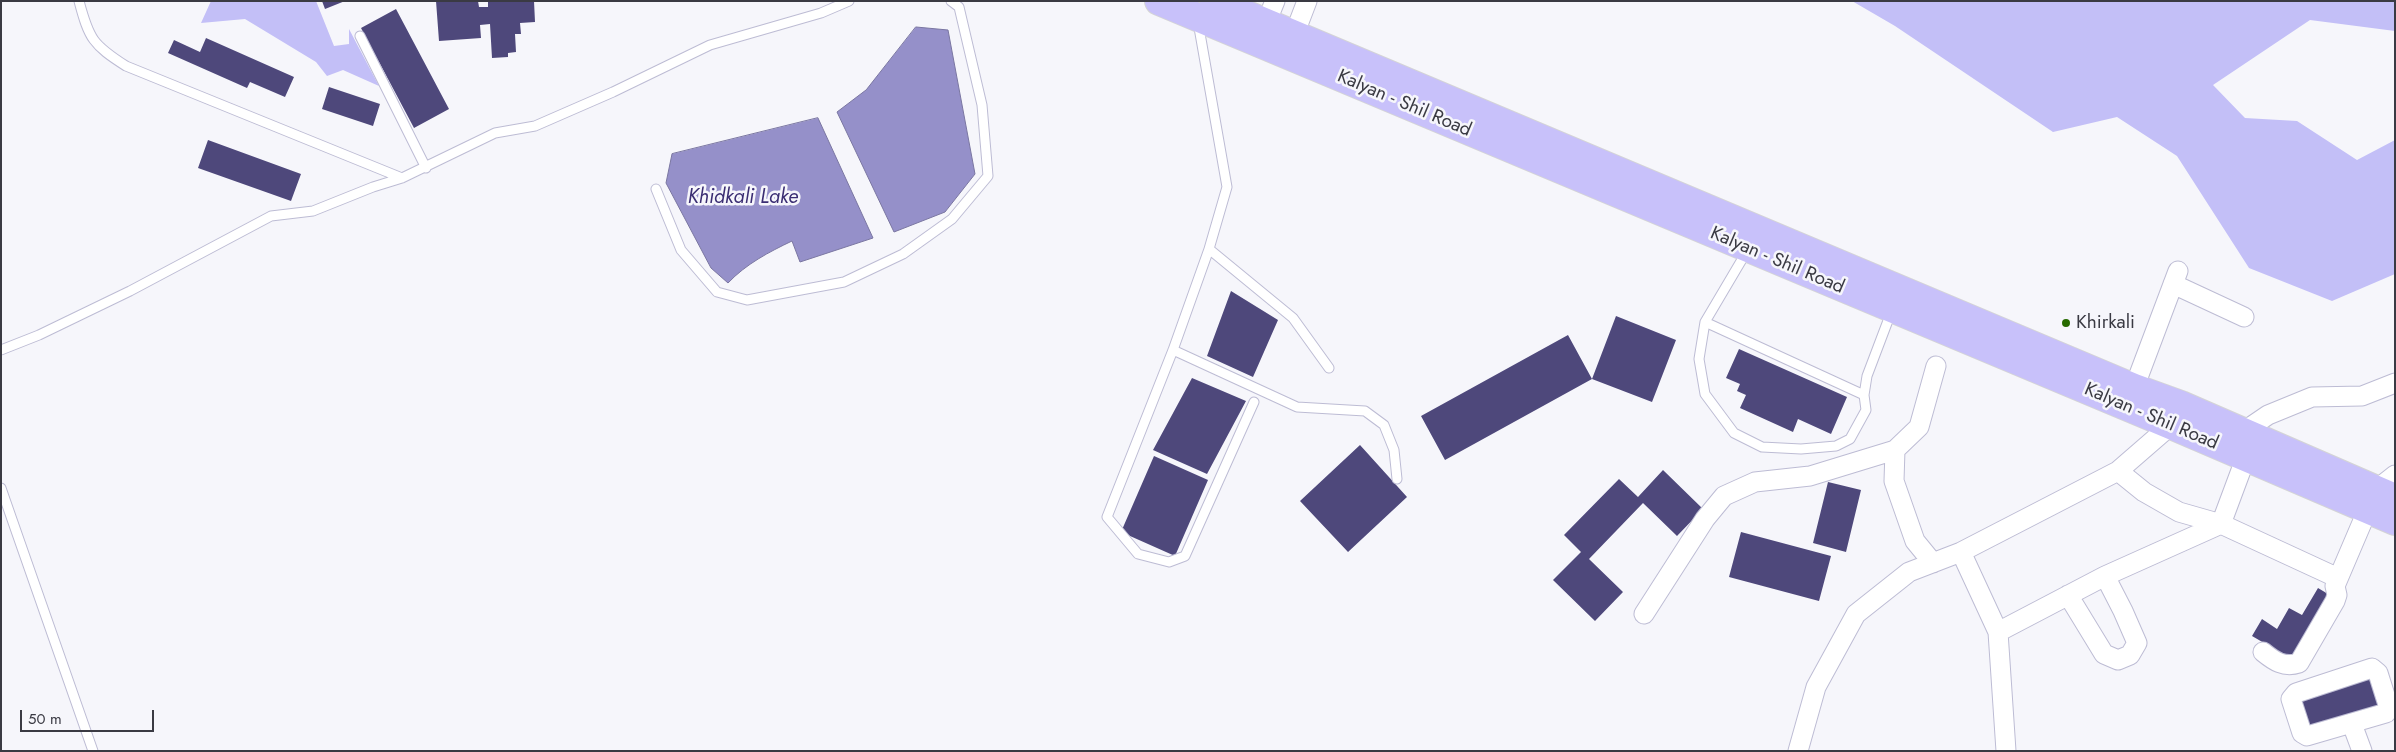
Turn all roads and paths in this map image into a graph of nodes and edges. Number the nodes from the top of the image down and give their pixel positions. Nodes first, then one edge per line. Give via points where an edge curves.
1 (79, 1) edge
2 (848, 1) edge
3 (951, 1) edge
4 (1159, 1) edge
5 (1307, 1) edge
6 (1205, 9) edge
7 (1271, 12) edge
8 (1294, 35) junction
9 (360, 36) dead end
10 (426, 168) junction
11 (402, 178) junction
12 (656, 189) dead end
13 (1748, 248) junction
14 (1210, 249) junction
15 (1892, 309) junction
16 (2244, 317) dead end
17 (1705, 322) junction
18 (1, 350) edge
19 (1173, 350) junction
20 (1936, 366) dead end
21 (1329, 368) dead end
22 (2395, 383) edge
23 (2134, 388) junction
24 (1864, 395) junction
25 (1254, 402) dead end
26 (2176, 415) junction
27 (2244, 444) junction
28 (1894, 450) junction
29 (2118, 472) junction
30 (1396, 479) dead end
31 (1, 488) edge
32 (2383, 493) edge
33 (2395, 521) edge
34 (2221, 524) junction
35 (1961, 552) junction
36 (1933, 563) junction
37 (2105, 576) junction
38 (2338, 578) junction
39 (2068, 595) junction
40 (1644, 614) dead end
41 (1998, 632) junction
42 (2263, 652) dead end
43 (2352, 724) junction
44 (93, 751) edge
45 (1798, 751) edge
46 (2006, 751) edge
47 (2362, 751) edge

1 - 11 lane via 87,30 102,51 126,66
2 - 10 lane via 821,13 710,45 535,126 495,133
3 - 12 lane via 959,7 982,105 988,176 952,219 903,254 844,282 747,300 717,292 681,250
4 - 6 main road, Kalyan - Shil Road
5 - 8 street
6 - 7 main road, Kalyan - Shil Road
6 - 13 main road, Kalyan - Shil Road
6 - 14 lane via 1227,187
7 - 8 main road, Kalyan - Shil Road
8 - 23 main road, Kalyan - Shil Road
9 - 10 lane
10 - 11 lane
11 - 18 lane via 313,210 271,216 130,292
13 - 15 main road, Kalyan - Shil Road
13 - 17 lane
14 - 19 lane
14 - 21 lane via 1293,318
15 - 24 lane via 1867,376
15 - 26 main road, Kalyan - Shil Road
16 - 23 street via 2176,278
17 - 24 lane
17 - 24 lane via 1700,359 1706,394 1734,433 1762,447 1801,449 1836,446 1850,439 1866,410
19 - 25 lane via 1107,517 1138,554 1169,562 1185,556
19 - 30 lane via 1297,407 1365,411 1384,425 1394,450
20 - 28 street via 1919,427
22 - 27 street via 2362,396 2312,397 2268,415
23 - 26 main road, Kalyan - Shil Road
26 - 27 main road, Kalyan - Shil Road
26 - 29 street
27 - 32 main road, Kalyan - Shil Road
27 - 34 street
28 - 36 street via 1894,481 1916,540
28 - 40 street via 1810,476 1754,482 1724,496 1705,519
29 - 34 street via 2179,512
29 - 35 street
31 - 44 lane
32 - 33 main road, Kalyan - Shil Road
32 - 38 street
34 - 37 street
34 - 38 street
35 - 36 street
35 - 41 street
36 - 45 street via 1909,572 1856,614 1816,687
37 - 39 street
37 - 39 street via 2137,643 2130,655 2118,660 2104,654
38 - 42 street via 2335,601 2298,663 2276,662
39 - 41 street
41 - 46 street
43 - 43 street via 2386,713 2390,708 2378,673 2372,668 2296,693 2291,699 2302,733 2306,736
43 - 47 street

